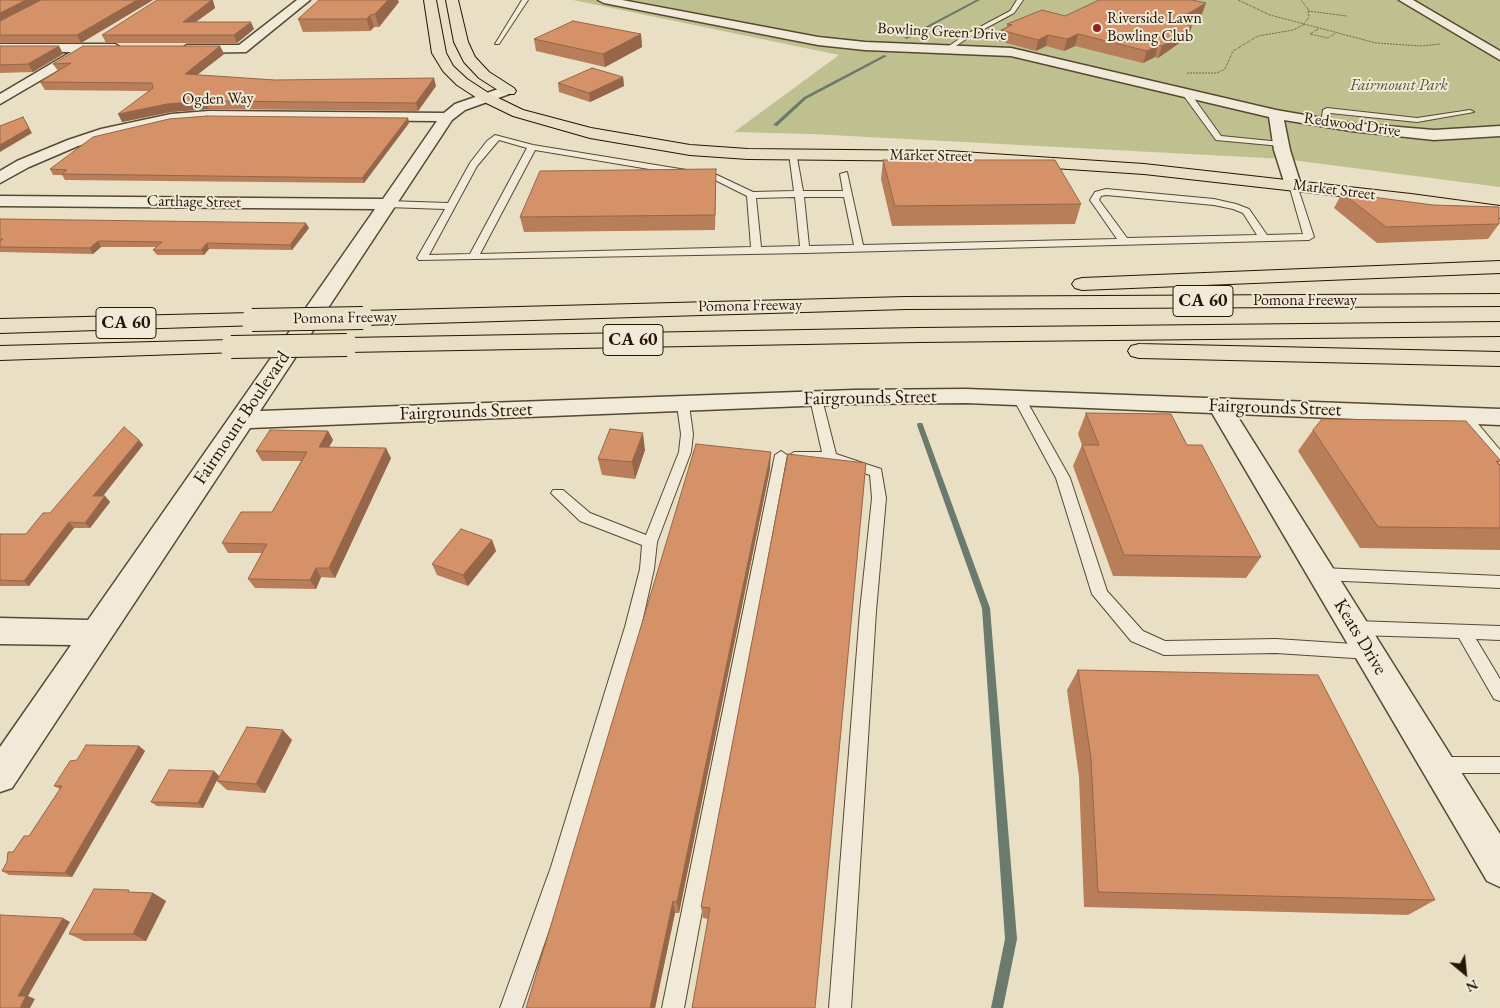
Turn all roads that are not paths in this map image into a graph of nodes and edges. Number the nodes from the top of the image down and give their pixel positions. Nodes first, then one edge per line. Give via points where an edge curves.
1 (304, 0) edge
2 (430, 0) edge
3 (452, 0) edge
4 (525, 0) edge
5 (604, 0) edge
6 (1020, 0) edge
7 (1405, 0) edge
8 (109, 34) edge
9 (497, 43) dead end
10 (0, 48) edge
11 (85, 48) junction
12 (124, 48) edge
13 (173, 49) edge
14 (948, 49) junction
15 (1500, 56) edge
16 (1185, 92) junction
17 (496, 94) junction
18 (0, 100) edge
19 (1470, 112) dead end
20 (1276, 114) junction
21 (447, 117) junction
22 (1324, 122) junction
23 (1500, 131) edge
24 (1282, 144) junction
25 (532, 147) junction
26 (793, 154) junction
27 (844, 174) dead end
28 (0, 178) edge
29 (1290, 178) junction
30 (799, 194) junction
31 (848, 194) junction
32 (751, 195) junction
33 (1500, 198) edge
34 (0, 200) edge
35 (388, 204) junction
36 (450, 206) junction
37 (1500, 212) edge
38 (1264, 238) junction
39 (1123, 240) junction
40 (859, 248) junction
41 (805, 250) junction
42 (756, 251) junction
43 (473, 257) junction
44 (1500, 267) edge
45 (1500, 300) edge
46 (906, 303) junction
47 (0, 326) edge
48 (1500, 329) edge
49 (919, 335) junction
50 (0, 352) edge
51 (1500, 359) edge
52 (854, 397) joint
53 (1019, 398) junction
54 (816, 399) junction
55 (682, 405) junction
56 (1220, 406) junction
57 (1464, 415) junction
58 (1500, 416) edge
59 (241, 420) junction
60 (685, 452) junction
61 (702, 453) edge
62 (763, 455) edge
63 (781, 455) junction
64 (830, 457) junction
65 (1500, 459) edge
66 (558, 493) dead end
67 (650, 542) junction
68 (1322, 574) junction
69 (1500, 582) edge
70 (0, 631) edge
71 (97, 632) junction
72 (1464, 632) junction
73 (1500, 634) edge
74 (1362, 640) junction
75 (1500, 694) edge
76 (1437, 765) junction
77 (1500, 765) edge
78 (0, 776) edge
79 (1500, 868) edge
80 (511, 1008) edge
81 (673, 1008) edge
82 (840, 1008) edge

1 - 13 street via 242,49
2 - 17 main road, Market Street via 437,48 444,62 462,82
3 - 17 main road, Market Street via 465,53
4 - 9 lane
5 - 14 street, Bowling Green Drive via 810,39 883,47
6 - 14 lane via 1012,12
7 - 15 street
8 - 11 street
10 - 11 street
11 - 12 street
11 - 18 street
14 - 16 street, Bowling Green Drive via 1011,52
16 - 20 street, Bowling Green Drive
16 - 24 lane via 1220,138
17 - 21 street, Fairmount Boulevard via 460,107
17 - 26 main road, Market Street via 518,113 633,142 729,152
17 - 29 main road, Market Street via 528,99 614,125 713,139 1043,149 1146,156
19 - 22 lane via 1417,120 1327,110
20 - 22 street, Redwood Drive
20 - 24 street, Redwood Drive
21 - 28 street, Ogden Way via 209,115 171,118 106,132 73,143 38,157
21 - 35 street, Fairmount Boulevard
22 - 23 street, Redwood Drive via 1434,135
24 - 29 street, Redwood Drive
25 - 32 lane via 717,178
25 - 36 lane via 498,137 490,142
25 - 43 lane
26 - 29 main road, Market Street via 1042,160
26 - 30 lane
27 - 31 lane
29 - 33 main road, Market Street
29 - 37 main road, Market Street
29 - 38 lane via 1310,237
30 - 31 lane
30 - 32 lane
30 - 41 lane
31 - 40 lane
32 - 42 lane
34 - 35 street, Carthage Street
35 - 36 lane
35 - 59 street, Fairmount Boulevard
36 - 43 lane via 422,258
38 - 39 lane
38 - 39 lane via 1246,211 1236,207 1214,202 1106,192 1098,194 1094,200
39 - 40 lane
40 - 41 lane
41 - 42 lane
42 - 43 lane
44 - 46 main road via 958,289
45 - 46 main road, Pomona Freeway / CA 60
46 - 47 main road, Pomona Freeway / CA 60, bridge
48 - 49 main road, Pomona Freeway / CA 60
49 - 50 main road, Pomona Freeway / CA 60, bridge
49 - 51 main road via 986,347
52 - 53 street, Fairgrounds Street
52 - 54 street, Fairgrounds Street
53 - 56 street, Fairgrounds Street
53 - 74 lane via 1063,478 1100,594 1136,636 1164,648 1276,646
54 - 55 street, Fairgrounds Street
54 - 64 lane
55 - 59 street, Fairgrounds Street
55 - 60 lane via 687,434
56 - 57 street, Fairgrounds Street
56 - 68 street, Keats Drive
57 - 58 street, Fairgrounds Street
57 - 65 lane
59 - 71 street, Fairmount Boulevard
60 - 61 lane
60 - 67 lane
62 - 63 lane
63 - 64 lane
63 - 81 lane
64 - 82 lane via 876,472 880,498 868,611
66 - 67 lane via 585,517
67 - 80 lane via 647,570 633,627 561,867
68 - 69 lane
68 - 74 street, Keats Drive
70 - 71 street
71 - 78 street, Fairmount Boulevard
72 - 73 lane
72 - 74 lane
72 - 75 lane
74 - 76 street, Keats Drive
76 - 77 lane
76 - 79 street, Keats Drive

